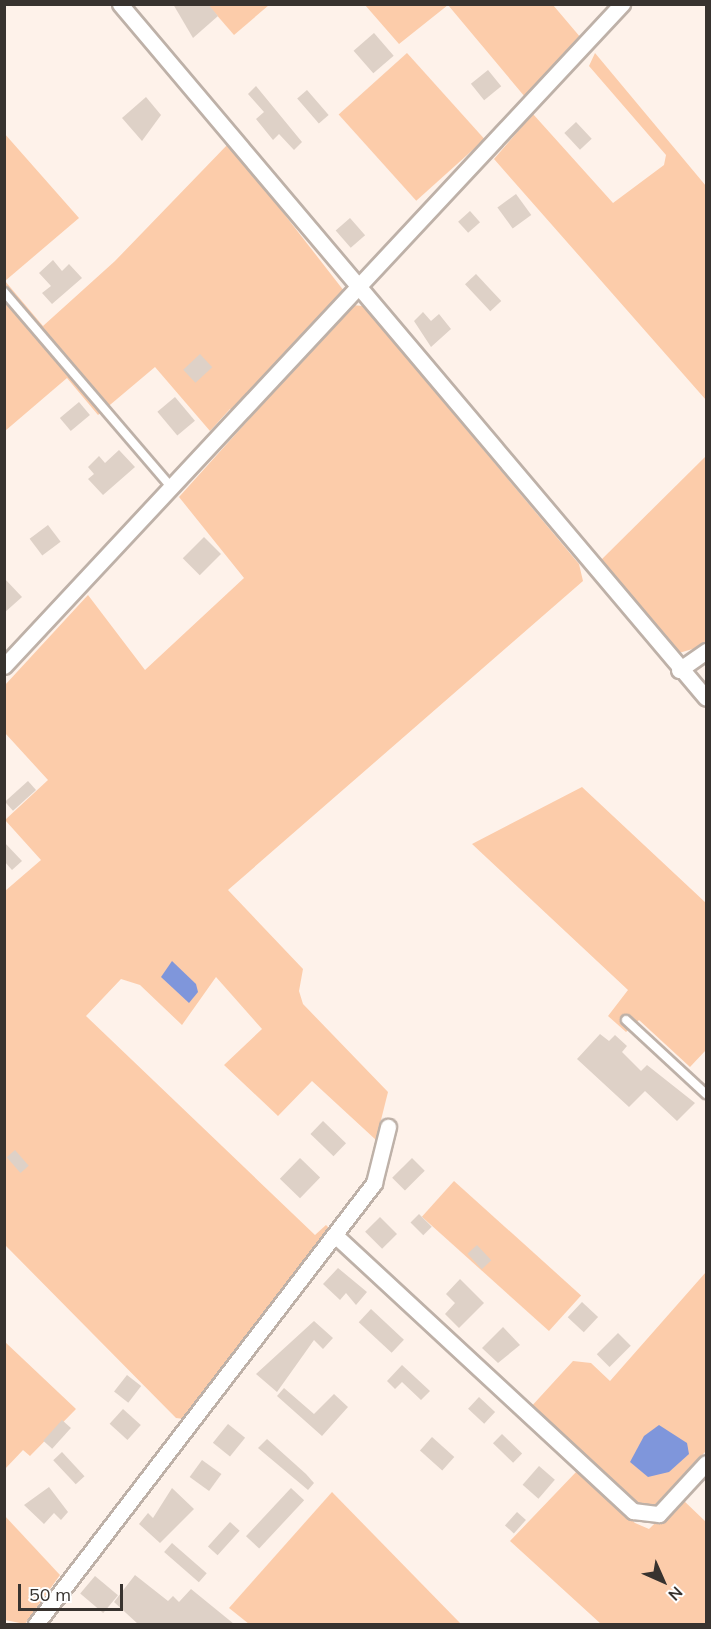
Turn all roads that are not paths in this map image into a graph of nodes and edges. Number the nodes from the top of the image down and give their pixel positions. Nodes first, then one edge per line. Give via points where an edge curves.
1 (120, 4) edge
2 (622, 4) edge
3 (358, 288) junction
4 (4, 292) edge
5 (172, 488) junction
6 (706, 651) edge
7 (4, 666) edge
8 (679, 670) junction
9 (706, 698) edge
10 (626, 1020) dead end
11 (706, 1094) edge
12 (388, 1127) dead end
13 (336, 1236) junction
14 (706, 1463) edge
15 (36, 1624) edge

1 - 3 street
2 - 3 street
3 - 5 street
3 - 8 street
4 - 5 lane
5 - 7 street
6 - 8 street
8 - 9 street
10 - 11 lane
12 - 13 street via 374,1183
13 - 14 street via 633,1511 659,1514
13 - 15 street

